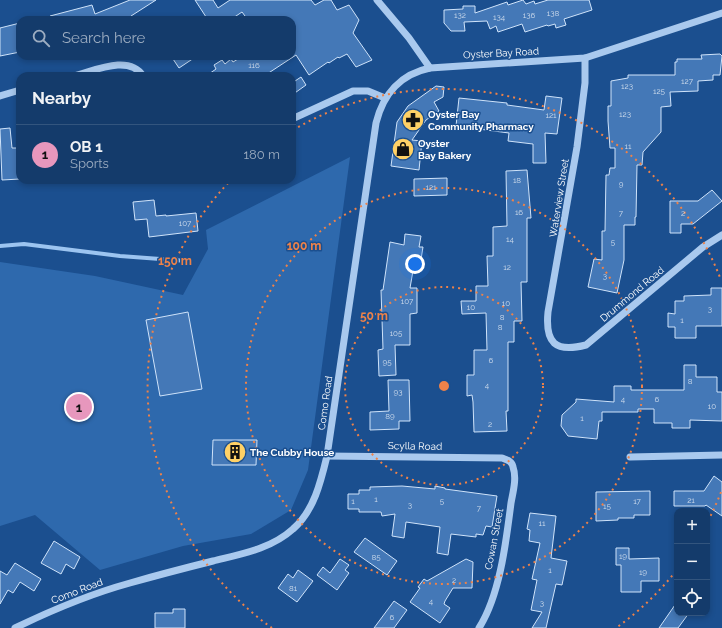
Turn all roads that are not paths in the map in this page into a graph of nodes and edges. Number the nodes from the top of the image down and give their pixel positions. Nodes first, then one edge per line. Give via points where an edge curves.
1 (382, 1) edge
2 (722, 13) edge
3 (585, 58) junction
4 (430, 68) junction
5 (88, 72) edge
6 (140, 72) edge
7 (16, 91) edge
8 (0, 96) edge
9 (385, 98) junction
10 (296, 118) edge
11 (722, 235) edge
12 (550, 340) joint
13 (327, 456) junction
14 (722, 456) edge
15 (630, 457) dead end
16 (502, 458) joint
17 (15, 628) edge
18 (479, 628) edge

1 - 4 street
2 - 3 street, Oyster Bay Road
3 - 4 street, Oyster Bay Road
3 - 12 street, Waterview Street via 585,84 577,147 548,312
4 - 9 street, Oyster Bay Road via 406,77
5 - 6 street via 127,64
7 - 8 street
9 - 10 street via 368,91 353,91
9 - 13 street, Como Road via 380,108 372,145
11 - 12 street, Drummond Road via 703,247 586,345 560,347
13 - 16 street, Scylla Road
13 - 17 street, Como Road via 320,486 308,510 294,528 273,544 128,583 82,599
14 - 15 street
16 - 18 street, Cowan Street via 513,465 515,478 500,568 492,598

